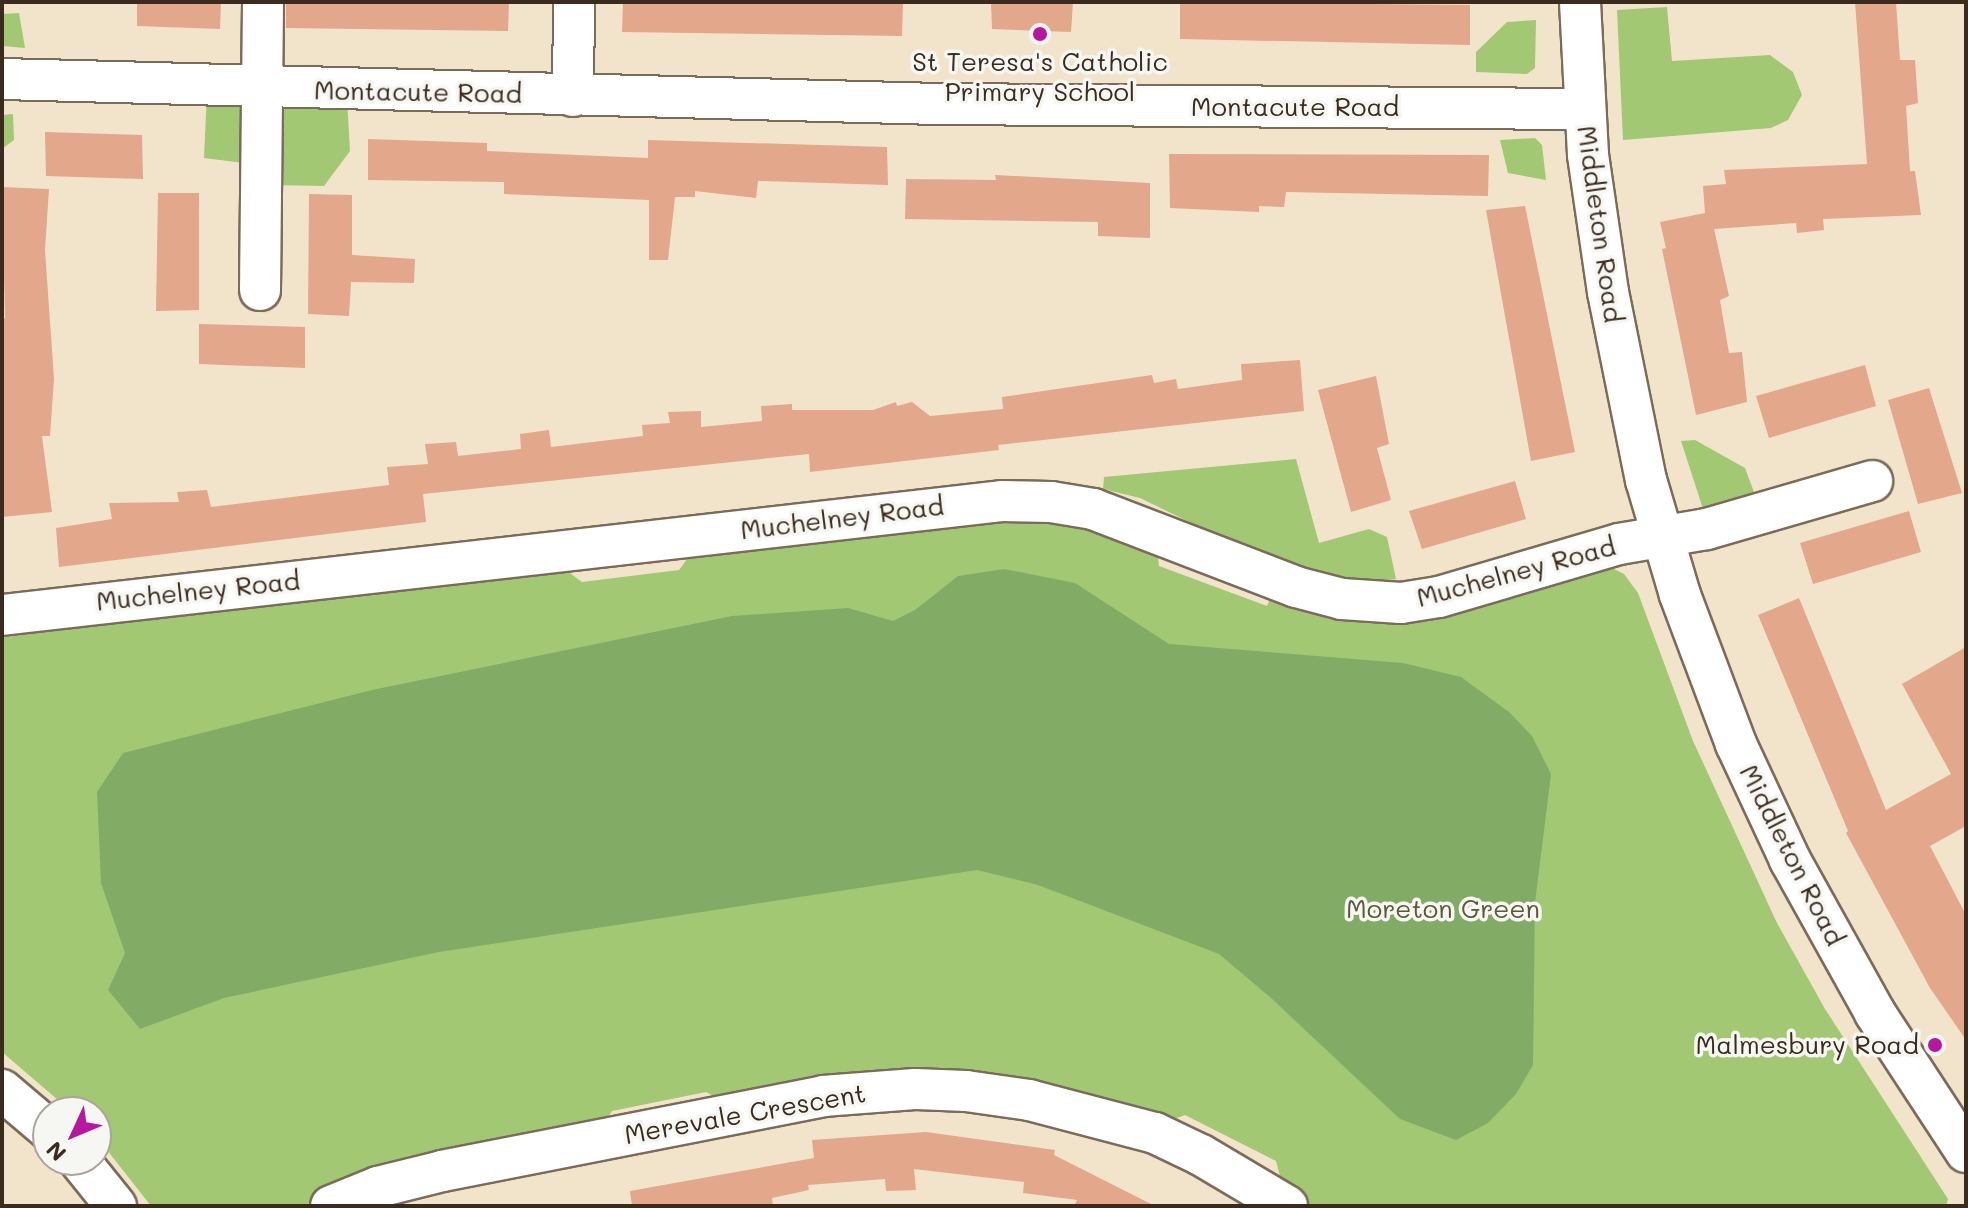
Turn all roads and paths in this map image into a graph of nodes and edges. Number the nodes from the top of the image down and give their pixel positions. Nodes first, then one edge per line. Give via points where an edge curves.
1 (263, 2) edge
2 (574, 2) edge
3 (1580, 2) edge
4 (2, 79) edge
5 (262, 88) junction
6 (573, 96) junction
7 (1584, 109) junction
8 (260, 290) dead end
9 (1872, 481) dead end
10 (1661, 537) junction
11 (2, 615) edge
12 (2, 1090) edge
13 (32, 1115) edge
14 (1966, 1152) edge
15 (92, 1176) edge
16 (116, 1206) edge
17 (331, 1206) edge
18 (1287, 1206) edge

1 - 5 street
2 - 6 street
3 - 7 street, Middleton Road
4 - 5 street, Montacute Road
5 - 6 street, Montacute Road
5 - 8 street
6 - 7 street, Montacute Road
7 - 10 street, Middleton Road via 1621,363
9 - 10 street via 1707,529
10 - 11 street, Muchelney Road via 1619,544 1439,597 1369,602 1296,587 1093,509 1002,501
10 - 14 street, Middleton Road via 1712,684 1778,835 1875,1013
12 - 13 street
15 - 16 street
17 - 18 street, Merevale Crescent via 378,1187 485,1163 823,1096 915,1089 1029,1100 1155,1133

